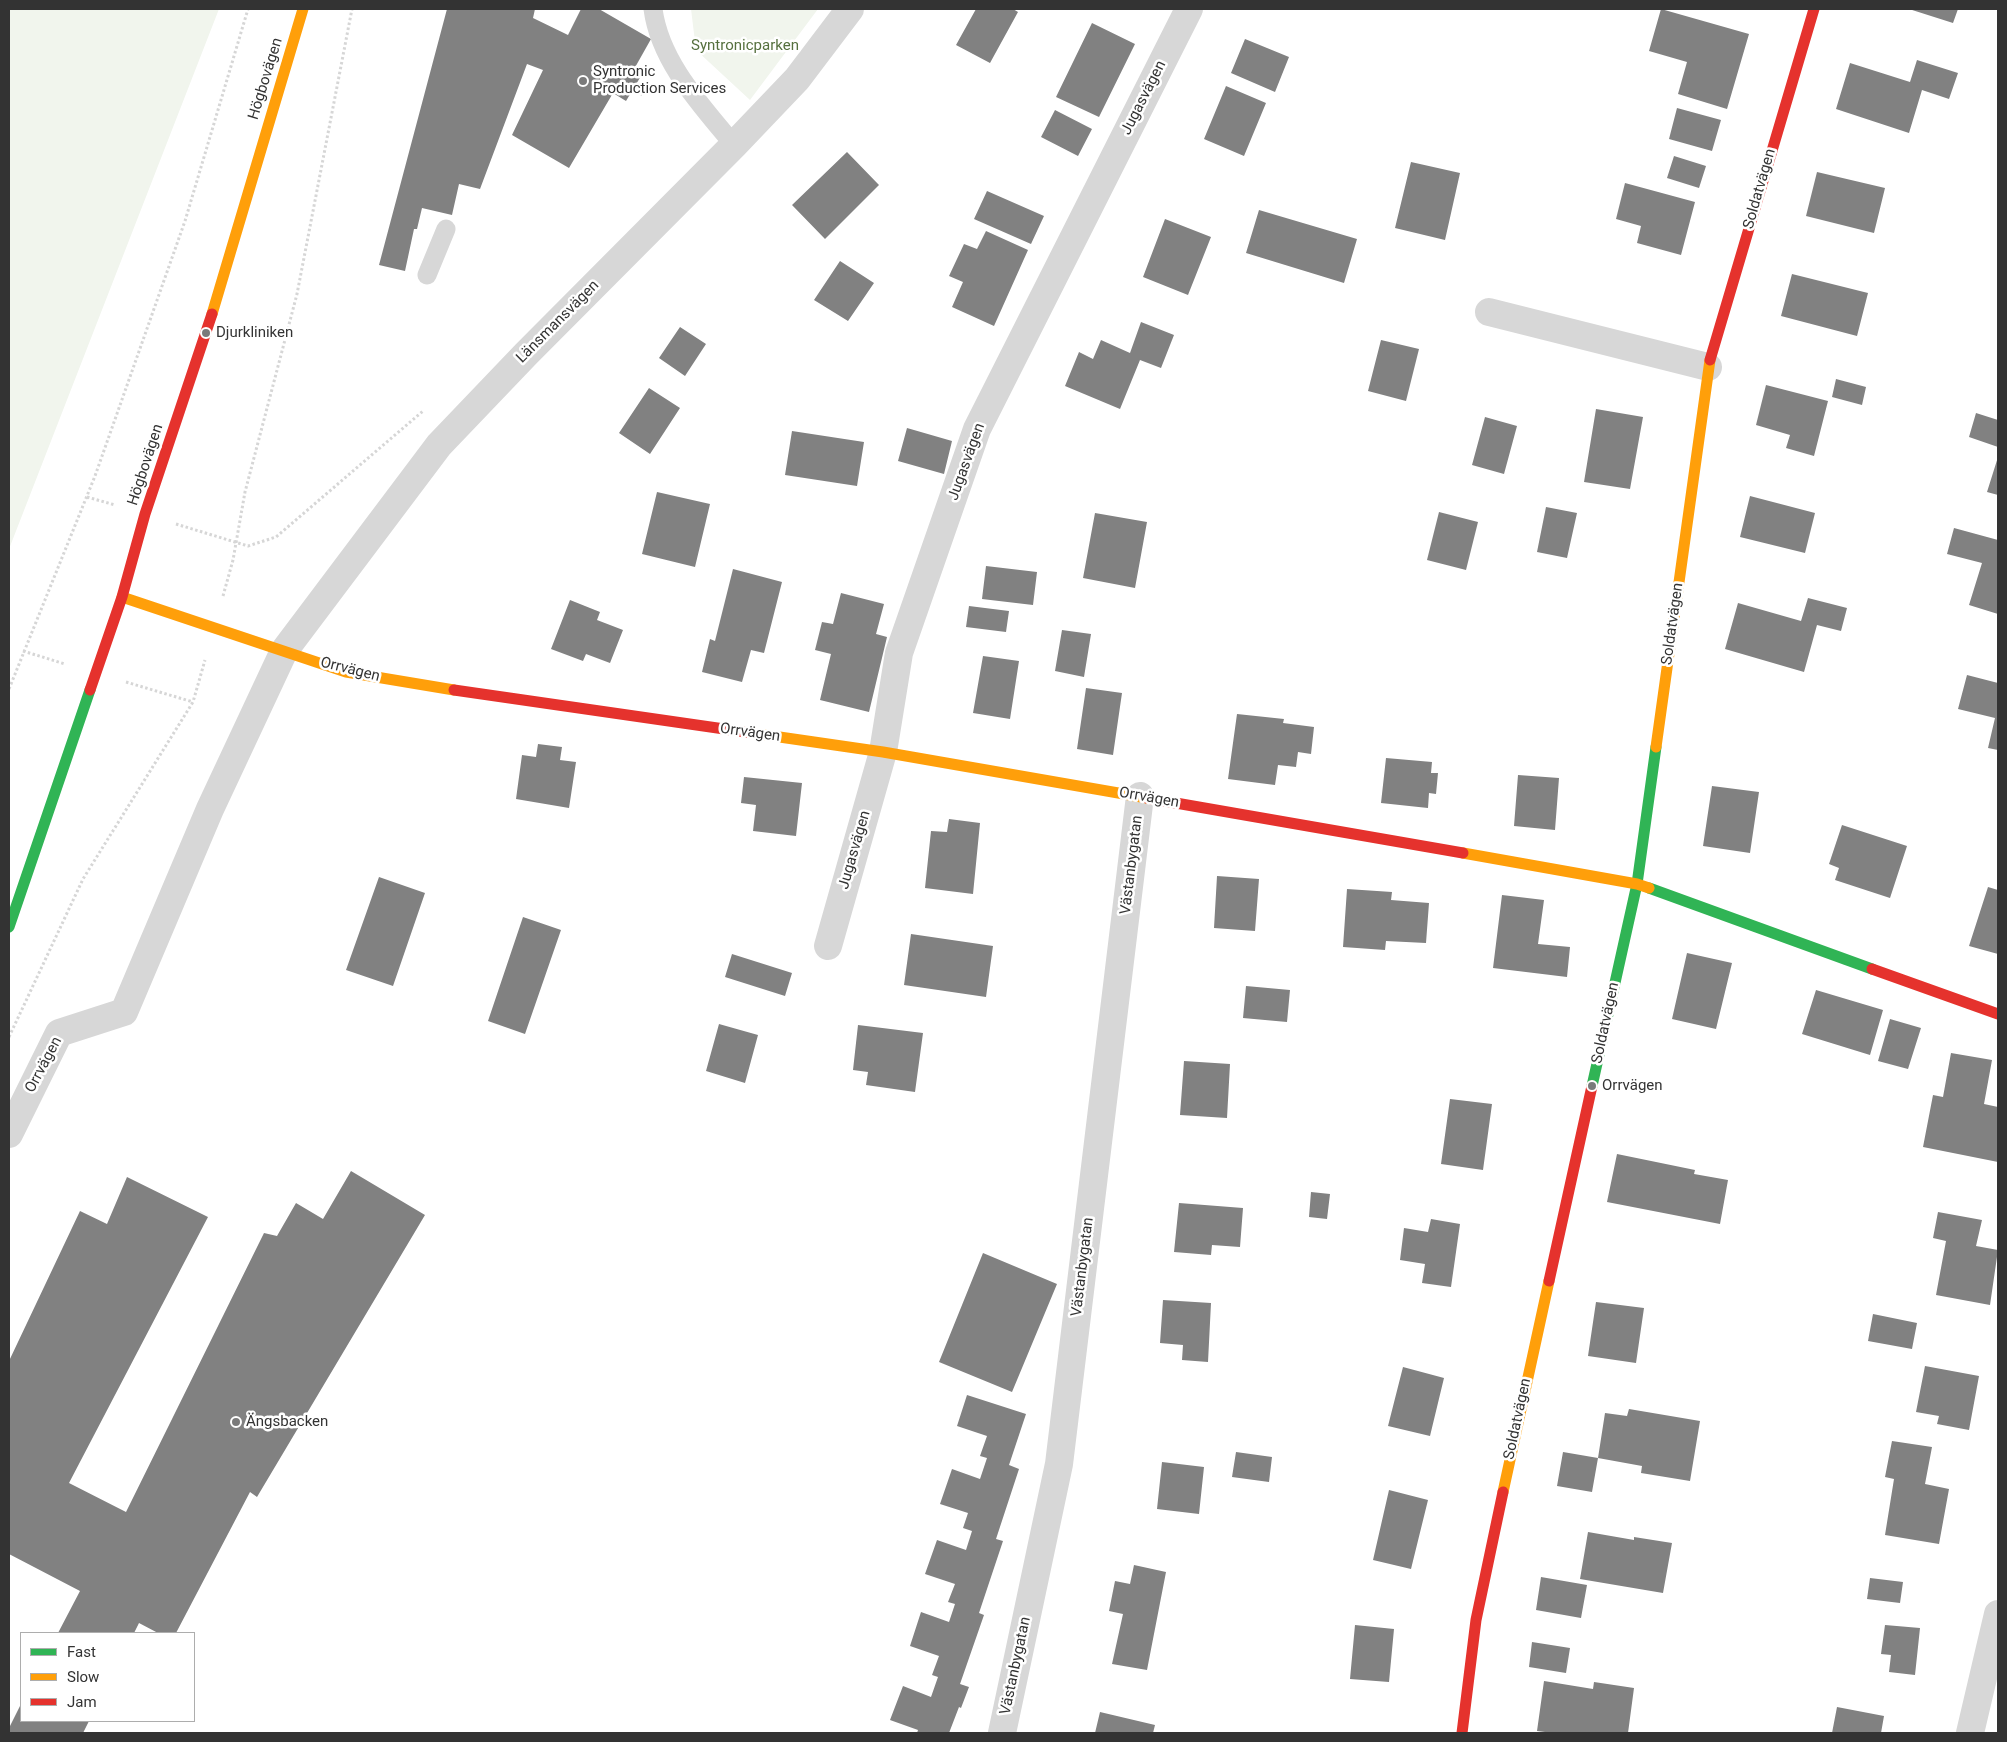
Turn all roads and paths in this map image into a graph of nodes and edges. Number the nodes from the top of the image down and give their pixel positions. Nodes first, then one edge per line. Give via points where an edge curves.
1 (248, 9) edge
2 (303, 9) edge
3 (352, 9) edge
4 (653, 9) edge
5 (850, 9) edge
6 (1184, 10) edge
7 (1811, 10) edge
8 (633, 89) dead end
9 (642, 95) dead end
10 (734, 144) junction
11 (446, 228) dead end
12 (427, 275) dead end
13 (1490, 312) dead end
14 (1708, 367) junction
15 (122, 597) junction
16 (214, 627) junction
17 (284, 650) junction
18 (9, 689) edge
19 (883, 752) junction
20 (1140, 796) junction
21 (1636, 884) junction
22 (9, 927) edge
23 (828, 946) dead end
24 (1998, 1014) edge
25 (9, 1037) edge
26 (9, 1134) edge
27 (1998, 1614) edge
28 (1002, 1733) edge
29 (1462, 1733) edge
30 (1970, 1733) edge

1 - 18 path via 185,221 95,476
2 - 15 street, Högbovägen via 206,333 145,514
3 - 16 path via 297,294 245,492 233,560
4 - 10 lane via 668,55 692,93
5 - 10 street, Länsmansvägen via 797,78
6 - 19 street, Jugasvägen via 977,429 899,653
7 - 14 street, Soldatvägen
8 - 9 path
10 - 17 street, Länsmansvägen via 439,445
11 - 12 lane
13 - 14 street
14 - 21 street, Soldatvägen
15 - 16 street, Orrvägen
15 - 22 street, Högbovägen
16 - 17 street, Orrvägen
16 - 25 path via 193,702 83,879
17 - 19 street, Orrvägen via 346,672
17 - 26 street, Orrvägen via 210,809 124,1012 59,1033
19 - 20 street, Orrvägen
19 - 23 street, Jugasvägen
20 - 21 street, Orrvägen
20 - 28 street, Västanbygatan via 1059,1464
21 - 24 street, Orrvägen
21 - 29 street, Soldatvägen via 1476,1620
27 - 30 street

